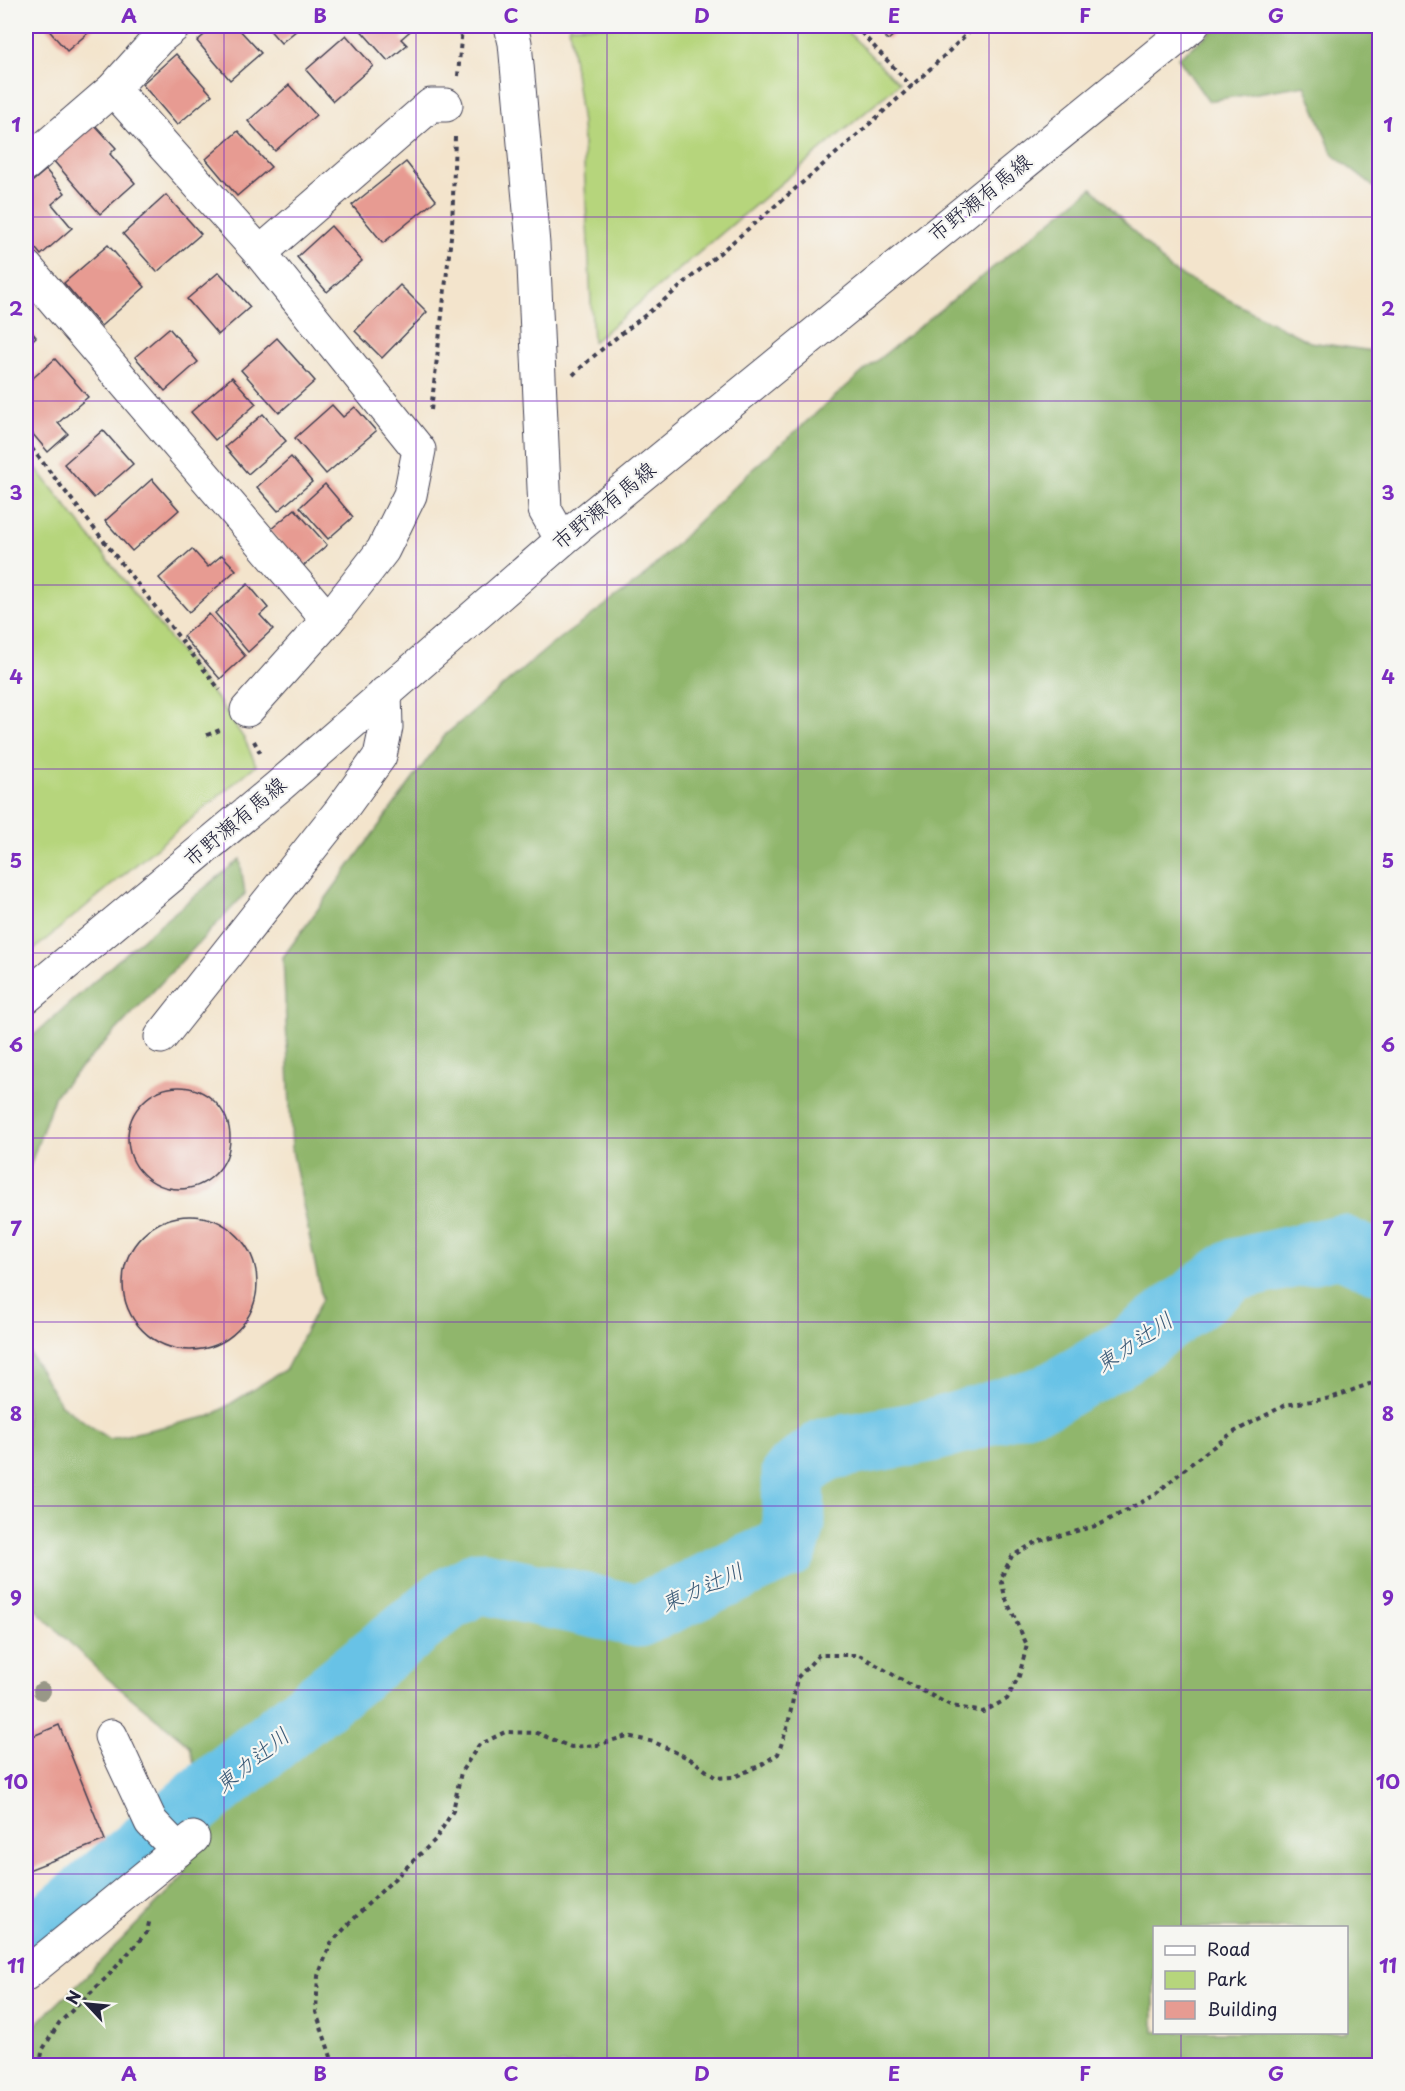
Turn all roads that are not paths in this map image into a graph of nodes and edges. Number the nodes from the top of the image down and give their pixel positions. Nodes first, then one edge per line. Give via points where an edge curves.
1 (511, 26) edge
2 (1192, 26) edge
3 (160, 30) edge
4 (113, 89) junction
5 (453, 106) road end
6 (26, 164) edge
7 (260, 253) junction
8 (26, 267) edge
9 (562, 540) junction
10 (328, 620) junction
11 (386, 693) junction
12 (241, 715) road end
13 (26, 997) edge
14 (161, 1037) dead end
15 (111, 1736) dead end
16 (26, 1974) edge

1 - 9 street via 533,244 545,510
2 - 9 street, 市野瀬有馬線
3 - 4 street
4 - 6 street
4 - 7 street
5 - 7 street via 431,105
7 - 10 street via 419,450 410,495 383,550
8 - 10 street
9 - 11 street, 市野瀬有馬線
10 - 12 street
11 - 13 street, 市野瀬有馬線
11 - 14 street via 386,727 380,756
15 - 16 street via 151,1822 175,1852

